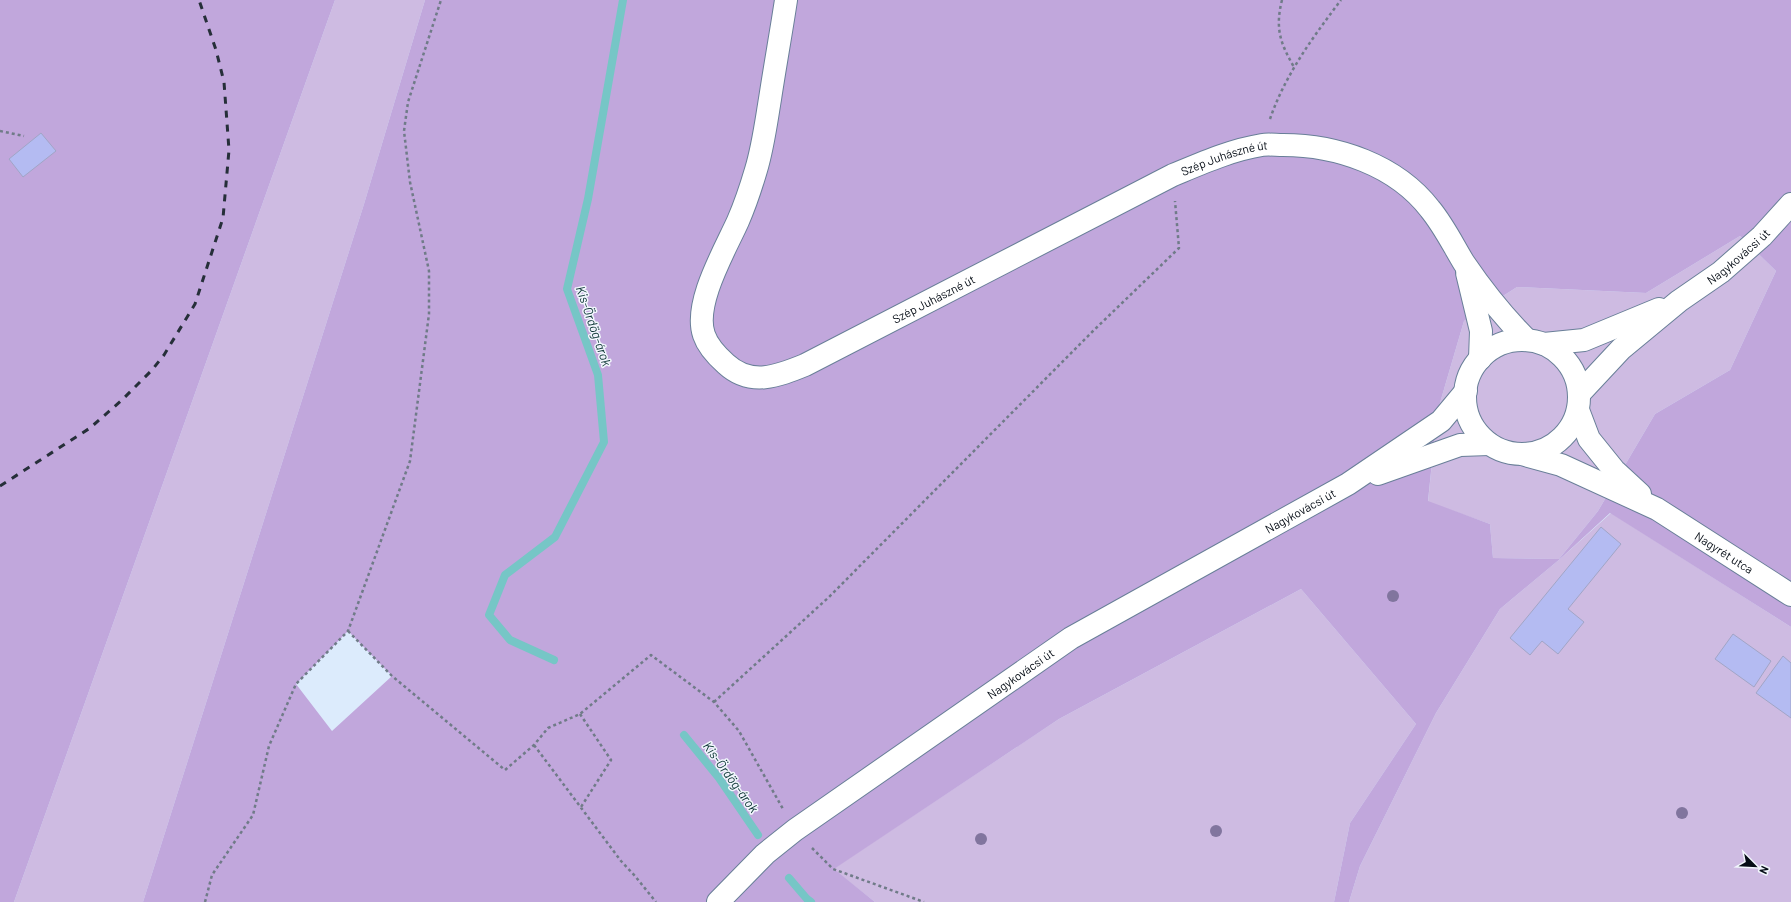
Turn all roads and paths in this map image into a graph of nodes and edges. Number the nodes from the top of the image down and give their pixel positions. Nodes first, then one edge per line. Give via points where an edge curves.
1 (441, 0) edge
2 (786, 0) edge
3 (1282, 0) edge
4 (1340, 0) edge
5 (1294, 67) junction
6 (0, 131) edge
7 (24, 136) dead end
8 (1262, 144) junction
9 (1173, 175) junction
10 (1791, 204) edge
11 (1464, 262) junction
12 (1679, 301) junction
13 (1535, 342) junction
14 (1480, 359) junction
15 (1466, 391) junction
16 (1578, 402) junction
17 (1489, 444) junction
18 (1522, 454) junction
19 (1348, 484) junction
20 (1657, 509) junction
21 (1791, 595) edge
22 (348, 631) junction
23 (714, 702) junction
24 (580, 714) junction
25 (534, 745) junction
26 (581, 807) junction
27 (795, 830) junction
28 (813, 849) dead end
29 (205, 902) edge
30 (656, 902) edge
31 (718, 902) edge
32 (924, 902) edge

1 - 22 path via 408,102 404,131 410,182 429,270 430,314 410,461
2 - 9 street, Szép Juhászné út via 756,170 737,222 714,272 702,316 704,335 713,352 741,374 756,378 777,377 805,365
3 - 5 path via 1278,15 1280,39
4 - 5 path
5 - 8 path via 1275,103
6 - 7 path
8 - 9 street, Szép Juhászné út via 1218,157
8 - 11 street, Szép Juhászné út via 1299,144 1337,151 1365,160 1390,174 1430,208
9 - 23 path via 1179,248 829,597
10 - 12 street, Nagykovácsi út via 1762,236 1721,272
11 - 13 street, Szép Juhászné út via 1502,315
11 - 14 street, Szép Juhászné út via 1481,331
12 - 13 street, Nagykovácsi út via 1584,340
12 - 16 street, Nagykovácsi út via 1621,349
13 - 14 street via 1505,343
13 - 16 street via 1561,356 1573,371
14 - 15 street via 1471,372
15 - 17 street via 1468,414 1480,436
15 - 19 street, Nagykovácsi út via 1442,421
16 - 18 street via 1570,429 1563,437 1548,448
16 - 20 street, Nagyrét utca via 1589,439 1614,470
17 - 18 street via 1506,452
17 - 19 street, Nagykovácsi út via 1460,445
18 - 20 street, Nagyrét utca via 1561,465
19 - 27 street, Nagykovácsi út via 1071,638
20 - 21 street, Nagyrét utca
22 - 25 path via 392,676 505,770
22 - 29 path via 296,684 269,746 253,815 212,875
23 - 24 path via 651,654
23 - 27 path via 738,731
24 - 25 path via 548,728
24 - 26 path via 610,760
25 - 26 path
26 - 30 path via 621,861
27 - 31 street, Nagykovácsi út via 765,854
28 - 32 path via 833,869

